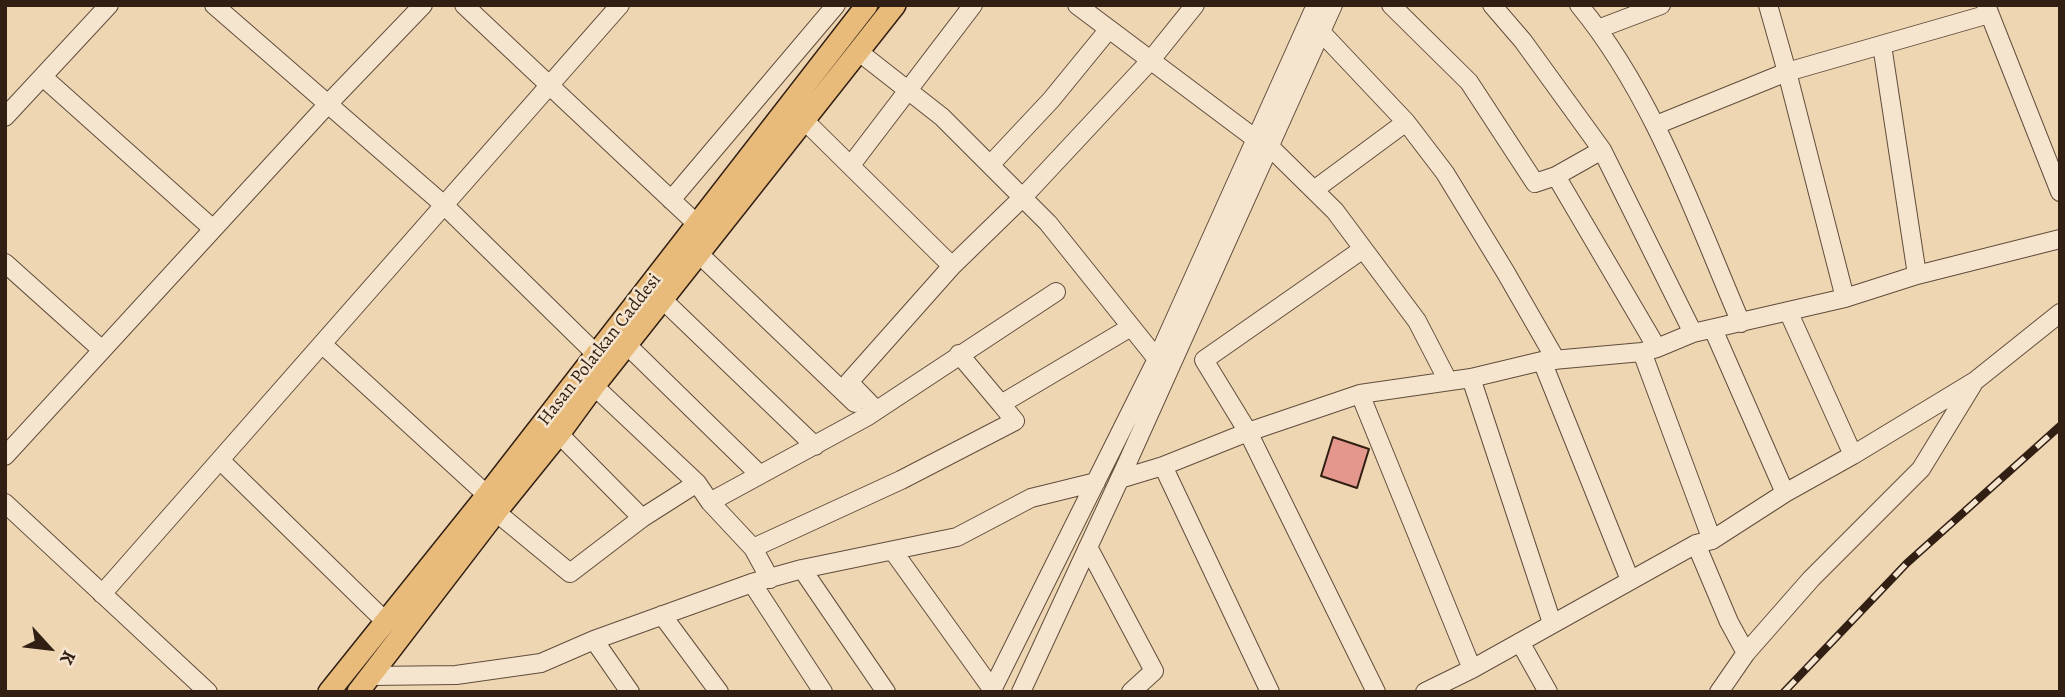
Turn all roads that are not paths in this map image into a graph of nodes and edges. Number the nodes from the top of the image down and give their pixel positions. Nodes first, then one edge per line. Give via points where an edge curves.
1 (109, 5) edge
2 (214, 5) edge
3 (423, 5) edge
4 (464, 5) edge
5 (620, 5) edge
6 (835, 5) edge
7 (867, 5) edge
8 (895, 5) edge
9 (972, 5) edge
10 (1077, 5) edge
11 (1195, 5) edge
12 (1316, 5) edge
13 (1333, 5) edge
14 (1391, 5) edge
15 (1492, 5) edge
16 (1579, 5) edge
17 (1661, 5) edge
18 (1768, 5) edge
19 (1987, 10) edge
20 (1109, 29) junction
21 (1598, 29) junction
22 (1321, 32) junction
23 (1882, 45) junction
24 (859, 52) junction
25 (1150, 61) junction
26 (1787, 72) junction
27 (43, 77) junction
28 (549, 85) junction
29 (907, 90) junction
30 (327, 105) junction
31 (5, 117) edge
32 (804, 120) junction
33 (1406, 122) junction
34 (1656, 125) junction
35 (1263, 143) junction
36 (1602, 150) junction
37 (851, 164) junction
38 (990, 165) junction
39 (1556, 176) junction
40 (1314, 190) junction
41 (2060, 192) edge
42 (1023, 197) junction
43 (671, 200) junction
44 (444, 205) junction
45 (698, 225) junction
46 (213, 229) junction
47 (2060, 239) edge
48 (1363, 249) junction
49 (698, 253) junction
50 (5, 263) edge
51 (953, 266) junction
52 (1917, 275) junction
53 (1056, 292) dead end
54 (1844, 298) junction
55 (662, 299) junction
56 (1788, 311) junction
57 (2060, 313) edge
58 (1741, 323) junction
59 (1131, 327) junction
60 (1713, 328) junction
61 (1693, 333) junction
62 (1185, 335) junction
63 (322, 344) junction
64 (627, 345) junction
65 (102, 350) junction
66 (1650, 350) junction
67 (596, 353) junction
68 (959, 354) junction
69 (1157, 359) junction
70 (1204, 360) junction
71 (1549, 361) junction
72 (1471, 378) junction
73 (1448, 381) junction
74 (1975, 381) junction
75 (594, 386) junction
76 (1360, 394) junction
77 (1001, 404) junction
78 (872, 413) junction
79 (1248, 432) junction
80 (559, 434) junction
81 (815, 446) junction
82 (1853, 455) junction
83 (5, 456) edge
84 (220, 460) junction
85 (1163, 466) junction
86 (759, 474) junction
87 (1120, 479) junction
88 (1096, 482) junction
89 (697, 483) junction
90 (1785, 493) junction
91 (710, 502) junction
92 (5, 503) edge
93 (491, 504) junction
94 (642, 518) junction
95 (1704, 542) junction
96 (1088, 547) junction
97 (753, 548) junction
98 (893, 551) junction
99 (802, 569) junction
100 (1630, 580) junction
101 (761, 581) junction
102 (102, 594) junction
103 (662, 615) junction
104 (386, 622) junction
105 (1552, 624) junction
106 (594, 640) junction
107 (1520, 642) junction
108 (1746, 653) junction
109 (1472, 669) junction
110 (365, 684) edge
111 (991, 690) edge
112 (1431, 690) edge
113 (208, 692) edge
114 (329, 692) edge
115 (630, 692) edge
116 (719, 692) edge
117 (823, 692) edge
118 (886, 692) edge
119 (1021, 692) edge
120 (1131, 692) edge
121 (1270, 692) edge
122 (1376, 692) edge
123 (1548, 692) edge
124 (1719, 692) edge

1 - 27 street
2 - 30 street
3 - 30 street
4 - 28 street
5 - 28 street
6 - 43 street
7 - 45 main road, Hasan Polatkan Caddesi
8 - 24 main road, Hasan Polatkan Caddesi
9 - 29 street
10 - 20 street
11 - 25 street
12 - 35 street
13 - 22 street
14 - 39 street via 1469,82 1535,183
15 - 36 street
16 - 21 street
17 - 21 street
18 - 26 street
19 - 23 street
19 - 41 street
20 - 25 street
20 - 38 street
21 - 34 street
22 - 33 street
22 - 35 street
23 - 26 street
23 - 52 street
24 - 29 street
24 - 32 main road, Hasan Polatkan Caddesi
25 - 35 street
25 - 42 street
26 - 34 street
26 - 54 street
27 - 31 street
27 - 46 street
28 - 43 street
28 - 44 street
29 - 37 street
29 - 38 street
30 - 44 street
30 - 46 street
32 - 37 street
32 - 49 main road, Hasan Polatkan Caddesi
33 - 40 street
33 - 71 street via 1445,173 1506,272
34 - 58 street
35 - 40 street
35 - 62 street
35 - 69 street
36 - 39 street
36 - 61 street
37 - 51 street
38 - 42 street
39 - 66 street
40 - 48 street
42 - 51 street
42 - 59 street
43 - 45 street
44 - 63 street
44 - 67 street
45 - 67 main road, Hasan Polatkan Caddesi
46 - 65 street
47 - 52 street
48 - 70 street
48 - 73 street via 1417,321
49 - 55 main road, Hasan Polatkan Caddesi
49 - 78 street
50 - 65 street
51 - 78 street via 849,382
52 - 54 street
53 - 68 street
54 - 56 street
55 - 64 main road, Hasan Polatkan Caddesi
55 - 81 street
56 - 58 street
56 - 82 street
57 - 74 street
58 - 60 street
59 - 69 street
59 - 77 street
60 - 61 street
60 - 90 street
61 - 66 street
62 - 70 street
62 - 87 street
63 - 84 street
63 - 93 street
64 - 75 main road, Hasan Polatkan Caddesi
64 - 86 street
65 - 83 street
66 - 71 street
66 - 95 street
67 - 93 main road, Hasan Polatkan Caddesi
68 - 77 street
68 - 78 street
69 - 88 street
70 - 79 street
71 - 72 street
71 - 100 street
72 - 73 street
72 - 105 street
73 - 76 street
74 - 82 street
74 - 108 street via 1921,469 1811,579
75 - 80 main road, Hasan Polatkan Caddesi
75 - 89 street
76 - 79 street
76 - 109 street
77 - 97 street via 1015,421
78 - 81 street
79 - 85 street
79 - 122 street
80 - 93 main road, Hasan Polatkan Caddesi
80 - 94 street
81 - 86 street
82 - 90 street
84 - 102 street
84 - 104 street
85 - 87 street
85 - 121 street
86 - 91 street
87 - 96 street
88 - 98 street via 1031,498 957,537
88 - 111 street
89 - 91 street
89 - 94 street
90 - 95 street
91 - 97 street
92 - 102 street
93 - 94 street via 570,573
93 - 104 main road, Hasan Polatkan Caddesi
93 - 110 main road, Hasan Polatkan Caddesi
95 - 100 street
95 - 108 street via 1730,622
96 - 119 street
96 - 120 street via 1154,671
97 - 101 street
98 - 99 street
98 - 111 street
99 - 101 street
99 - 118 street
100 - 105 street
101 - 103 street
101 - 117 street
102 - 113 street
103 - 106 street
103 - 116 street
104 - 114 main road, Hasan Polatkan Caddesi
105 - 107 street
106 - 110 street via 541,663
106 - 115 street
107 - 109 street
107 - 123 street
108 - 124 street
109 - 112 street

